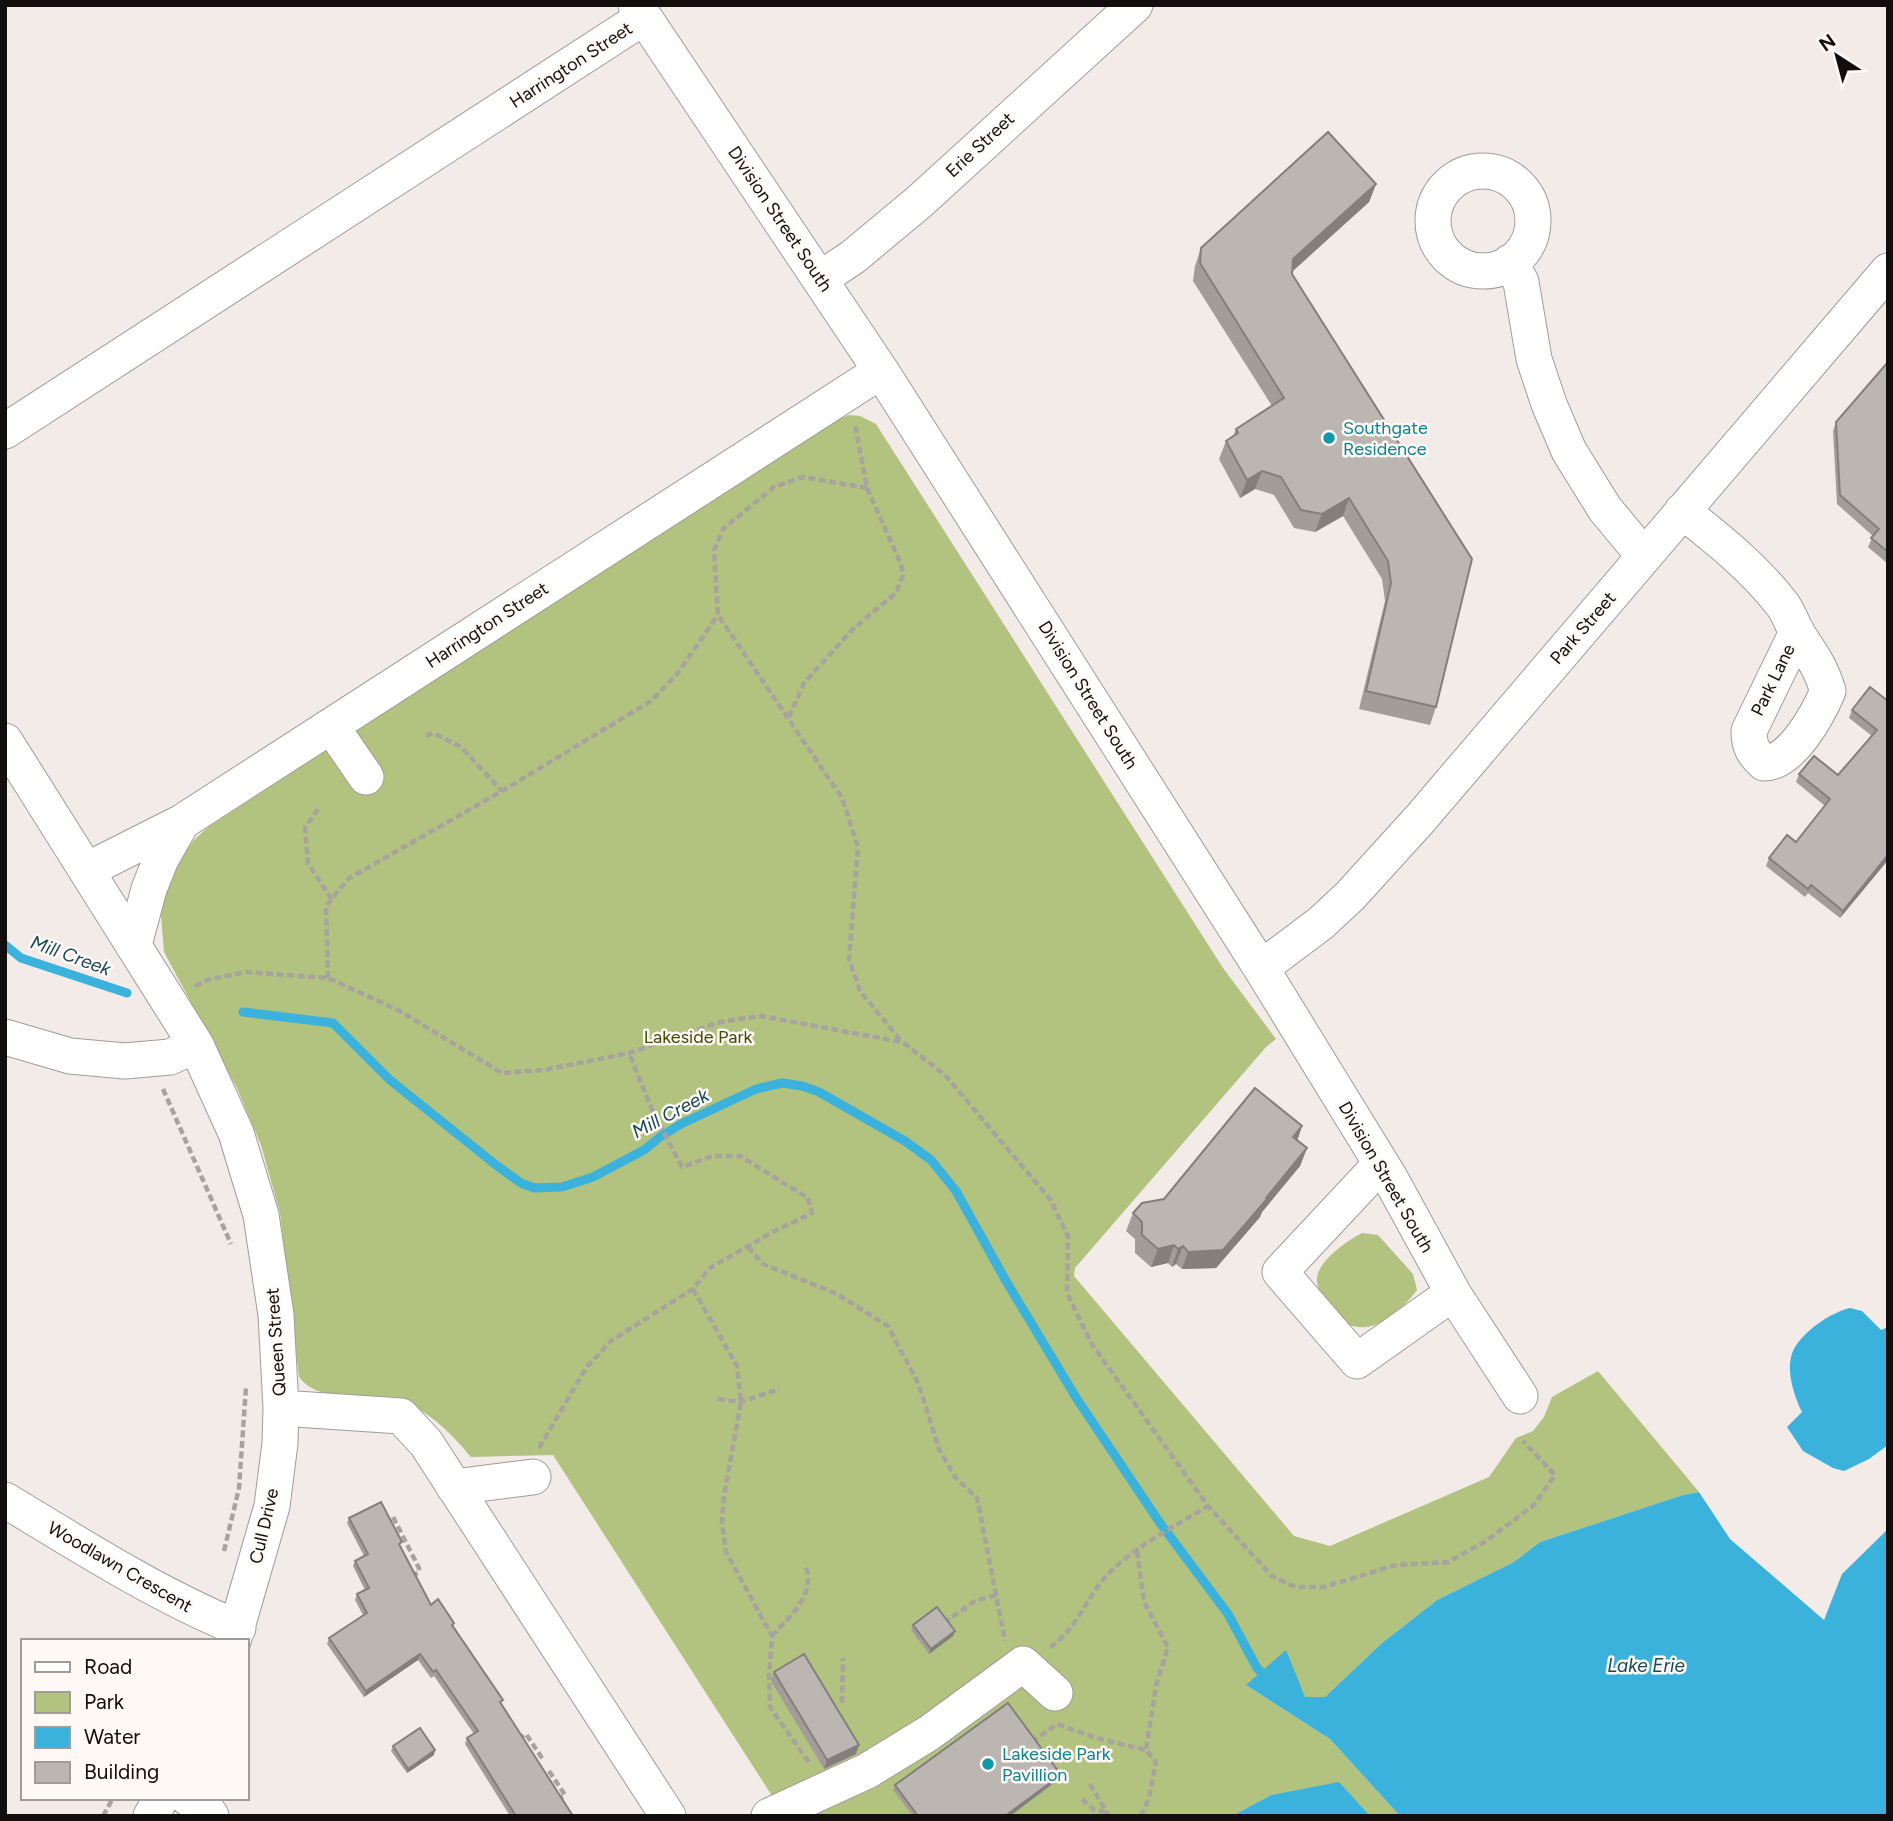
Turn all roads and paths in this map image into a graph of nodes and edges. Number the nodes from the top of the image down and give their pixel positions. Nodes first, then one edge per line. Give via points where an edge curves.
1 (1135, 5) edge
2 (640, 11) edge
3 (1510, 262) dead end
4 (820, 279) junction
5 (1884, 283) edge
6 (881, 371) junction
7 (853, 419) dead end
8 (5, 432) edge
9 (867, 488) junction
10 (1682, 511) junction
11 (1644, 556) junction
12 (718, 614) junction
13 (1797, 632) dead end
14 (789, 718) junction
15 (331, 726) junction
16 (426, 736) dead end
17 (5, 741) edge
18 (366, 777) dead end
19 (502, 791) junction
20 (318, 809) dead end
21 (182, 822) junction
22 (87, 870) junction
23 (332, 900) junction
24 (134, 945) junction
25 (1261, 968) junction
26 (328, 978) junction
27 (188, 990) dead end
28 (5, 1037) edge
29 (902, 1042) junction
30 (196, 1045) junction
31 (629, 1053) junction
32 (163, 1087) dead end
33 (1381, 1164) junction
34 (748, 1247) junction
35 (233, 1248) dead end
36 (693, 1289) junction
37 (1452, 1293) junction
38 (246, 1382) dead end
39 (779, 1389) dead end
40 (1520, 1396) dead end
41 (718, 1399) dead end
42 (741, 1402) junction
43 (281, 1408) junction
44 (1523, 1441) dead end
45 (536, 1463) joint
46 (454, 1487) junction
47 (5, 1500) edge
48 (1208, 1506) junction
49 (393, 1517) dead end
50 (1136, 1551) junction
51 (223, 1553) dead end
52 (806, 1567) dead end
53 (404, 1581) edge
54 (996, 1595) junction
55 (944, 1623) edge
56 (236, 1634) edge
57 (772, 1636) junction
58 (843, 1658) dead end
59 (1023, 1664) junction
60 (1055, 1693) dead end
61 (842, 1703) dead end
62 (518, 1740) edge
63 (1031, 1742) edge
64 (1146, 1750) junction
65 (544, 1760) dead end
66 (549, 1770) dead end
67 (1090, 1784) dead end
68 (829, 1789) junction
69 (1082, 1799) dead end
70 (112, 1800) edge
71 (160, 1800) edge
72 (191, 1800) edge
73 (557, 1800) edge
74 (1107, 1814) edge
75 (103, 1816) edge
76 (151, 1816) edge
77 (211, 1816) edge
78 (668, 1816) edge
79 (769, 1816) edge
80 (1141, 1816) edge

1 - 4 street, Erie Street via 919,202
2 - 4 street, Division Street South
2 - 8 street, Harrington Street
3 - 11 street via 1521,282 1534,359 1569,451 1601,502
4 - 6 street, Division Street South
5 - 10 street, Park Street
6 - 15 street, Harrington Street
6 - 25 street, Division Street South
7 - 9 path
9 - 12 path via 803,477 774,487 723,528 714,550
9 - 14 path via 901,564 901,584 804,683
10 - 11 street, Park Street
10 - 13 street, Park Lane via 1743,561 1784,606
11 - 25 street, Park Street via 1359,886 1321,923
12 - 14 path
12 - 19 path via 677,674 651,701
14 - 29 path via 842,799 858,847 849,959 860,991
15 - 18 street
15 - 21 street, Harrington Street
16 - 19 path via 433,733 461,747
17 - 22 street, Queen Street
19 - 23 path via 348,878
20 - 23 path via 305,828 308,863
21 - 22 street, Harrington Street
21 - 24 street via 149,889
22 - 24 street, Queen Street
23 - 26 path via 327,906
24 - 30 street, Queen Street
25 - 33 street, Division Street South
26 - 27 path via 246,972 207,980
26 - 31 path via 398,1010 502,1073 544,1070
28 - 30 street via 70,1056 125,1061 170,1057
29 - 31 path via 761,1016 720,1022
29 - 48 path via 946,1074 1050,1199 1068,1236 1067,1293 1091,1343
30 - 43 street, Queen Street via 236,1133 261,1215 276,1315
31 - 34 path via 682,1167 713,1156 740,1156 808,1199 812,1213
32 - 35 path
33 - 37 street, Division Street South
33 - 37 street via 1280,1272 1357,1361
34 - 36 path via 710,1268
34 - 54 path via 763,1264 836,1294 888,1326 919,1385 939,1449 955,1477 977,1498
36 - 42 path via 737,1366
36 - 45 path via 612,1340 586,1368
37 - 40 street, Division Street South
38 - 51 path via 239,1488
39 - 42 path
41 - 42 path
42 - 57 path via 722,1522 726,1552
43 - 46 street, Queen Street via 401,1416 426,1443
43 - 56 street, Cull Drive via 272,1506
44 - 48 path via 1555,1475 1534,1505 1448,1562 1396,1564 1324,1587 1295,1587 1272,1576
45 - 46 street
46 - 78 street, Queen Street
47 - 56 street, Woodlawn Crescent
48 - 50 path
49 - 53 path via 419,1568
50 - 59 path via 1109,1572 1061,1640
50 - 64 path via 1144,1602 1168,1647 1156,1686
52 - 57 path via 808,1590
54 - 55 path via 975,1601
54 - 59 path via 1006,1642
57 - 68 path via 770,1707
58 - 61 path
59 - 60 street
59 - 68 street via 929,1734
62 - 65 path via 526,1734
63 - 64 path via 1057,1724
64 - 80 path via 1156,1762
66 - 73 path via 565,1795
67 - 74 path
68 - 79 street
69 - 74 path
70 - 75 path
71 - 76 street
72 - 77 street

